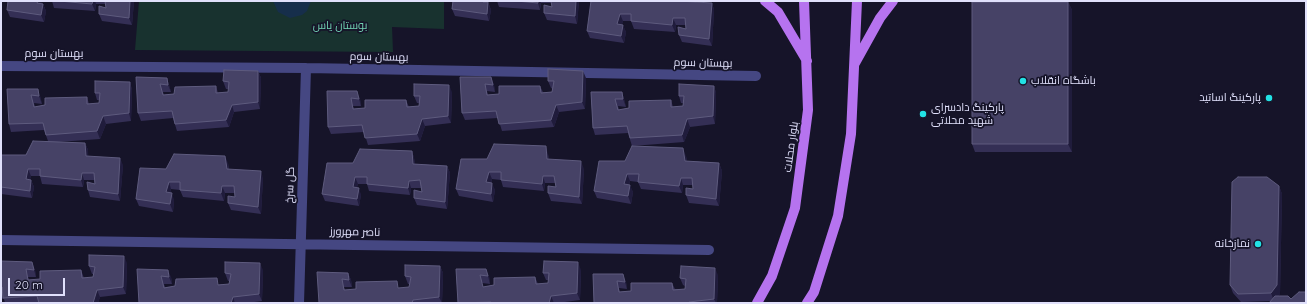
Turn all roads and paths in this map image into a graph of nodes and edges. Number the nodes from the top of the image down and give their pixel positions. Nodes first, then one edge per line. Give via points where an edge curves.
1 (765, 1) edge
2 (804, 1) edge
3 (857, 1) edge
4 (893, 1) edge
5 (808, 63) junction
6 (854, 65) junction
7 (1, 66) edge
8 (306, 68) junction
9 (756, 76) dead end
10 (1, 240) edge
11 (300, 243) junction
12 (709, 250) dead end
13 (299, 303) edge
14 (757, 303) edge
15 (807, 303) edge

1 - 5 main road via 778,12
2 - 5 main road, بلوار محلات
3 - 6 main road
4 - 6 main road via 880,18
5 - 14 main road, بلوار محلات via 808,110 795,208 772,276
6 - 15 main road via 851,134 838,216 814,292
7 - 8 street, بهستان سوم
8 - 9 street, بهستان سوم
8 - 11 street, گل سرخ
10 - 11 street, ناصر مهرورز
11 - 12 street, ناصر مهرورز
11 - 13 street, گل سرخ

